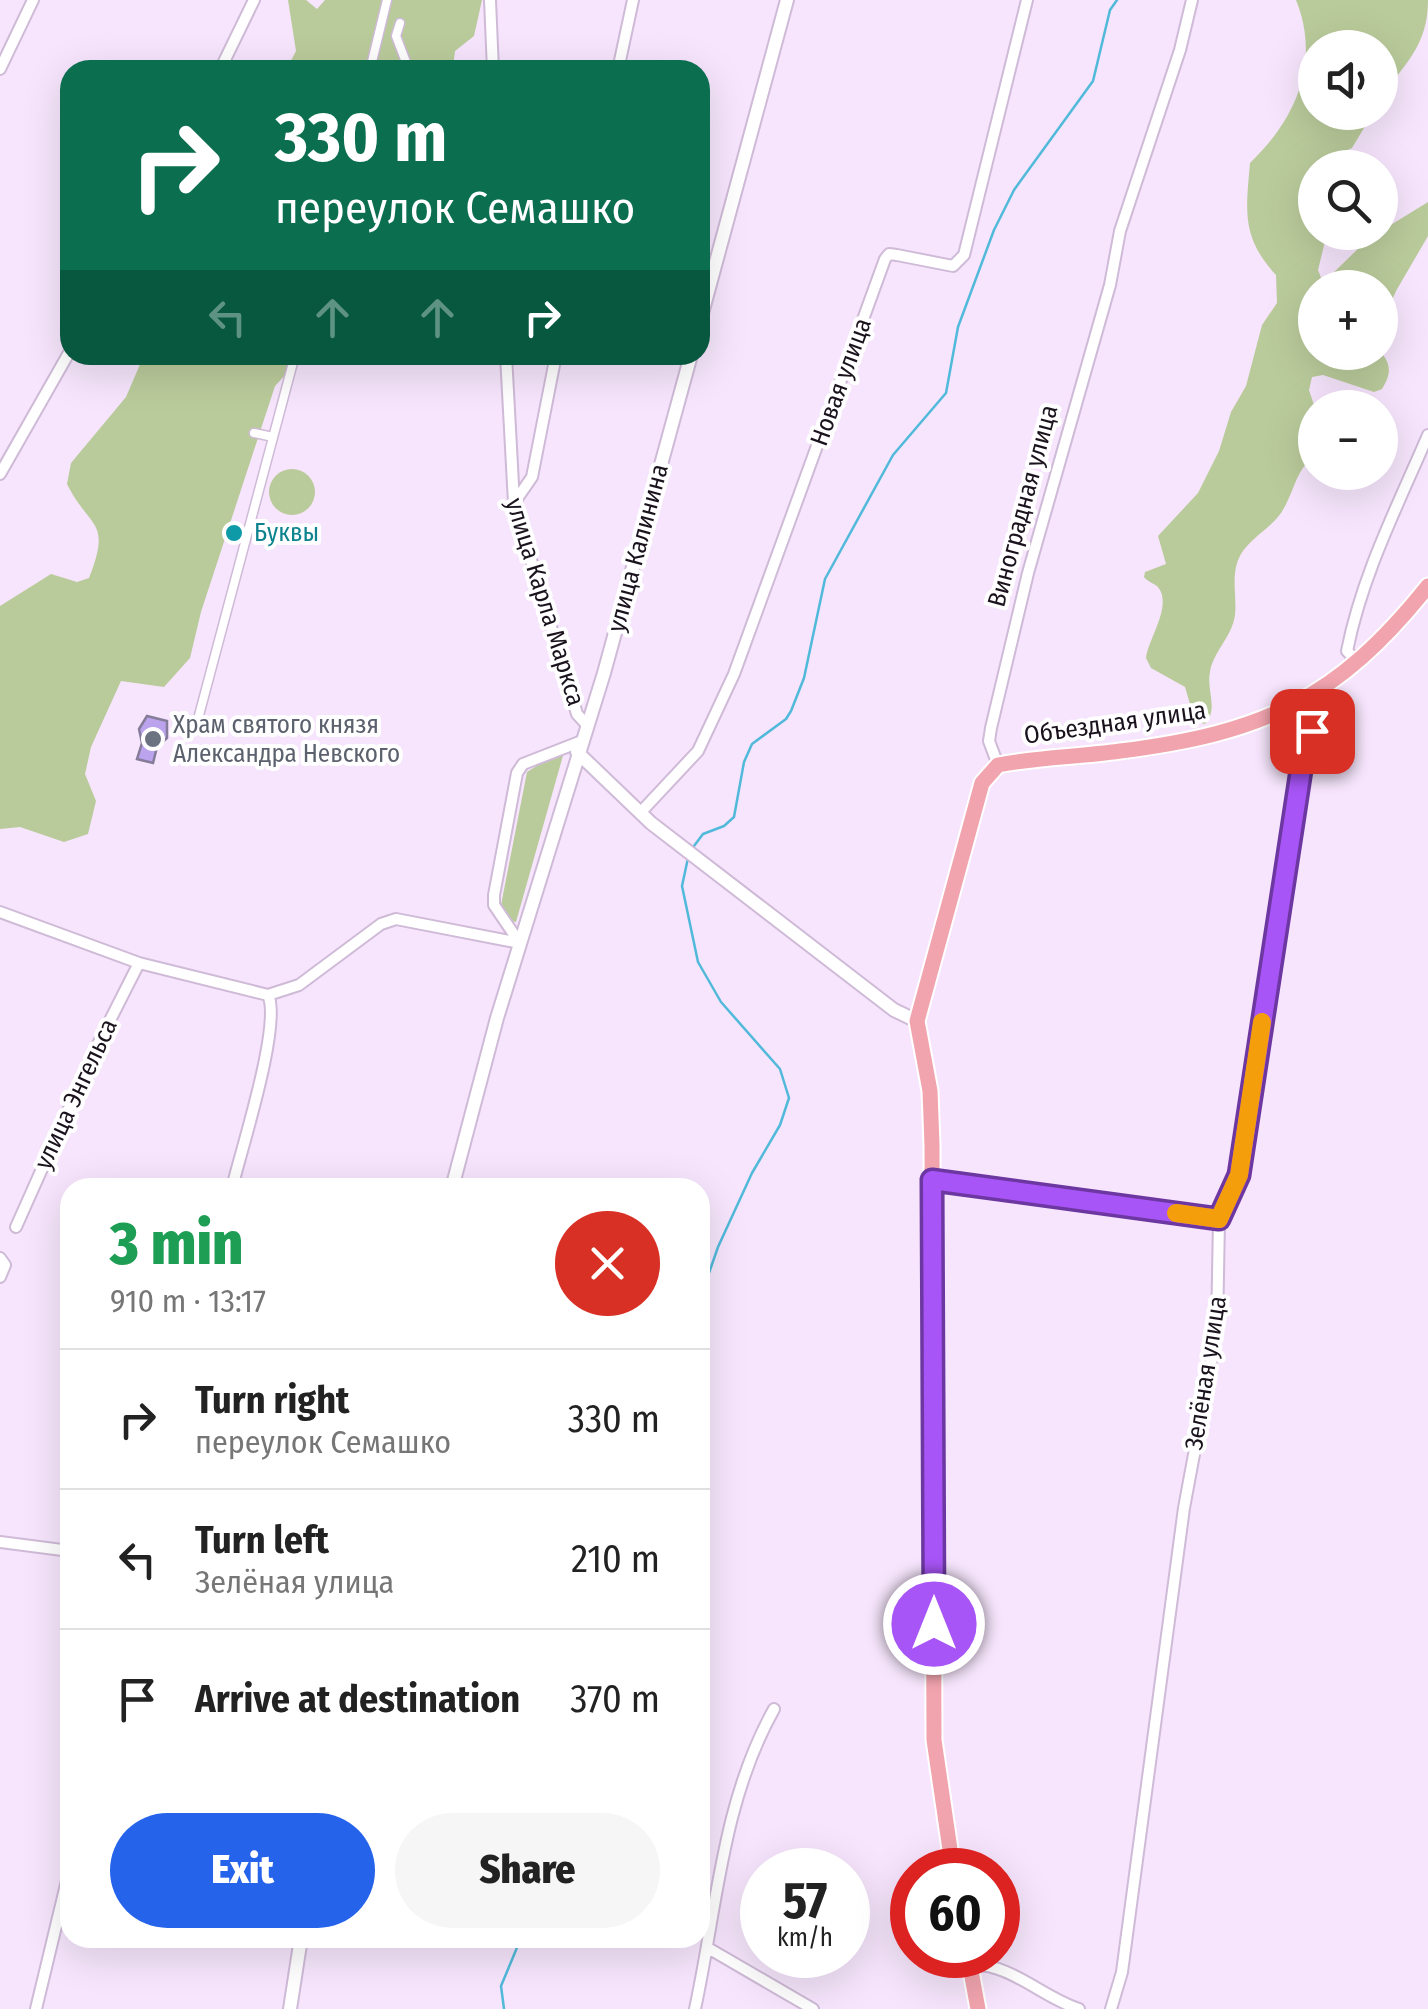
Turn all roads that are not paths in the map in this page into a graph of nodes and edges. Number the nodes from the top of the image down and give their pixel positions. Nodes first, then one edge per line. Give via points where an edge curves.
1 (33, 0) edge
2 (254, 0) edge
3 (386, 0) edge
4 (490, 0) edge
5 (633, 0) edge
6 (787, 0) edge
7 (1028, 0) edge
8 (1192, 0) edge
9 (400, 23) dead end
10 (225, 60) edge
11 (372, 60) edge
12 (406, 60) edge
13 (493, 60) edge
14 (620, 60) edge
15 (0, 69) edge
16 (710, 284) edge
17 (62, 365) edge
18 (292, 365) edge
19 (507, 365) edge
20 (554, 365) edge
21 (688, 365) edge
22 (254, 433) dead end
23 (1428, 435) edge
24 (273, 437) junction
25 (0, 474) edge
26 (514, 503) junction
27 (1428, 586) edge
28 (1358, 662) junction
29 (1330, 685) junction
30 (198, 720) dead end
31 (588, 726) junction
32 (580, 746) junction
33 (998, 765) junction
34 (640, 813) junction
35 (0, 912) edge
36 (520, 943) junction
37 (139, 963) junction
38 (268, 995) junction
39 (917, 1021) junction
40 (234, 1178) edge
41 (455, 1178) edge
42 (932, 1180) junction
43 (1219, 1219) junction
44 (16, 1227) dead end
45 (0, 1258) edge
46 (0, 1277) edge
47 (0, 1542) edge
48 (60, 1550) edge
49 (774, 1709) dead end
50 (950, 1848) edge
51 (710, 1907) edge
52 (60, 1909) edge
53 (299, 1948) edge
54 (708, 1948) joint
55 (972, 1978) edge
56 (1013, 1978) edge
57 (36, 2009) edge
58 (290, 2009) edge
59 (696, 2009) edge
60 (812, 2009) edge
61 (978, 2009) edge
62 (1079, 2009) edge
63 (1111, 2009) edge

1 - 15 street
2 - 10 street
3 - 11 street
4 - 13 street
5 - 14 street
6 - 16 street
7 - 34 street, Новая улица via 964,255 953,266 897,254 885,259 707,738
8 - 33 street, Виноградная улица via 1120,231 1028,573 991,728
9 - 12 street via 396,36
17 - 25 street
18 - 24 street
19 - 26 street, улица Карла Маркса
20 - 26 street via 532,477
21 - 31 street, улица Калинина
22 - 24 street
23 - 28 street via 1353,621 1346,650
24 - 30 street
26 - 31 street, улица Карла Маркса via 577,714
27 - 28 main road, Объездная улица
28 - 29 main road, Объездная улица
29 - 33 main road, Объездная улица via 1281,713 1218,734
29 - 43 street, Зелёная улица via 1301,770 1239,1175
31 - 32 street, улица Калинина
32 - 34 street
32 - 36 street, улица Калинина
32 - 36 street via 522,764 517,773 494,905
33 - 39 main road via 988,772 974,806
34 - 39 street via 894,1010
35 - 37 street
36 - 38 street via 396,919 299,985
36 - 41 street, улица Калинина
37 - 38 street
37 - 44 street, улица Энгельса
38 - 40 street via 271,1032
39 - 42 main road via 930,1091
42 - 43 street
42 - 50 main road via 934,1740
43 - 63 street, Зелёная улица via 1216,1331 1184,1508 1122,1972
45 - 46 street
47 - 48 street
49 - 51 street via 732,1806
52 - 57 street
53 - 58 street
54 - 59 street
54 - 60 street
55 - 61 main road
56 - 62 street

